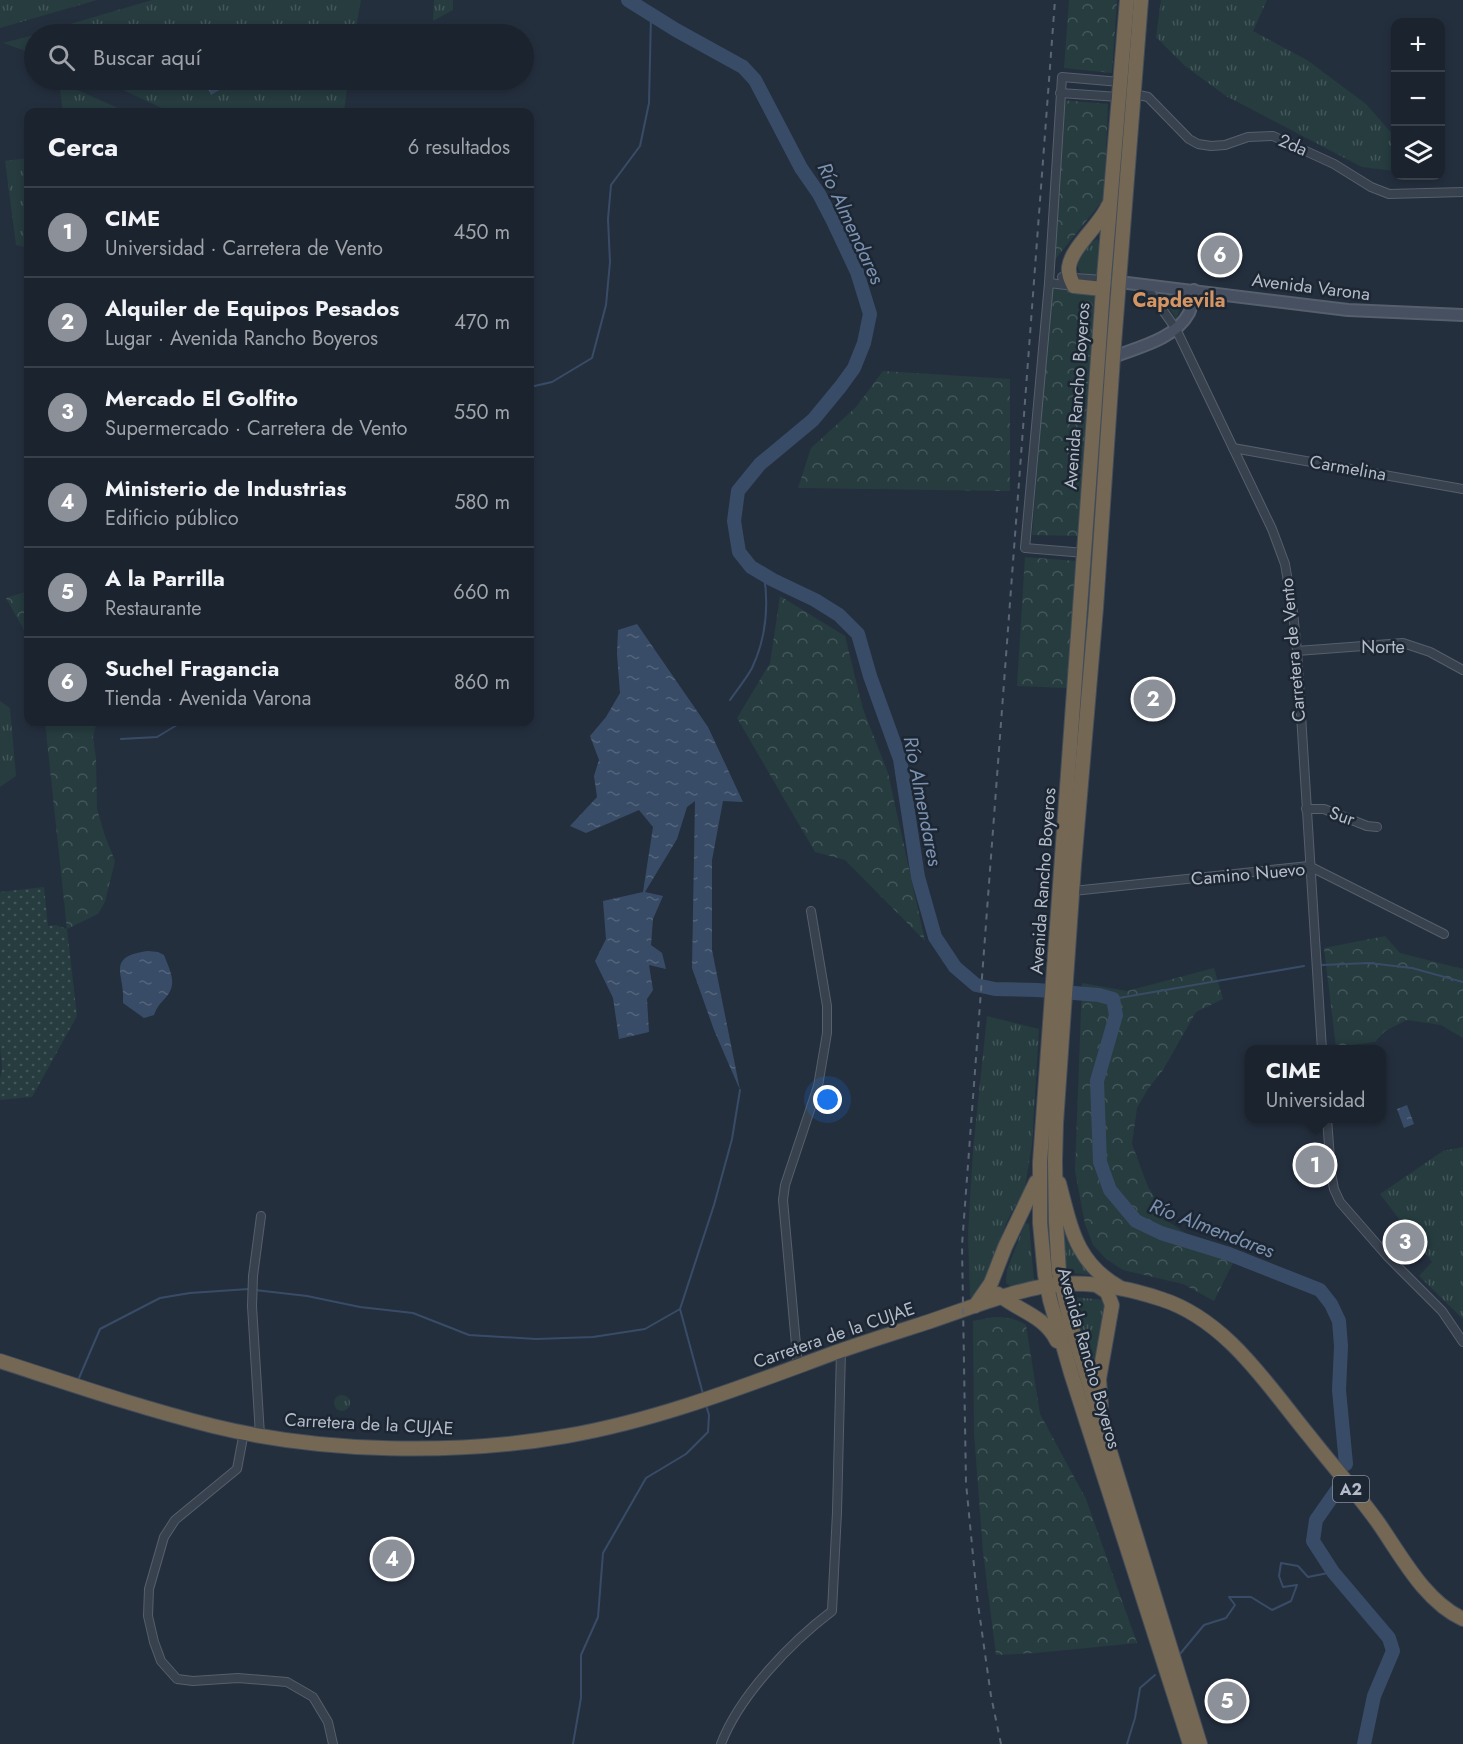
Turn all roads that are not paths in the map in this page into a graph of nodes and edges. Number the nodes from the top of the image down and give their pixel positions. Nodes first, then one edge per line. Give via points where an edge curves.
1 (1127, 0) edge
2 (1141, 0) edge
3 (1120, 82) junction
4 (1060, 93) junction
5 (1134, 94) junction
6 (1119, 97) junction
7 (1463, 192) edge
8 (1111, 198) junction
9 (1069, 278) junction
10 (1049, 283) junction
11 (1119, 283) junction
12 (1103, 284) junction
13 (1145, 285) junction
14 (1194, 290) junction
15 (1463, 315) edge
16 (1176, 329) junction
17 (1113, 357) junction
18 (1233, 448) junction
19 (1463, 489) edge
20 (1085, 553) junction
21 (1297, 651) junction
22 (1463, 670) edge
23 (1306, 809) junction
24 (1377, 827) dead end
25 (1309, 866) junction
26 (1073, 891) junction
27 (812, 910) dead end
28 (1444, 934) dead end
29 (1063, 946) junction
30 (1322, 1045) edge
31 (1055, 1048) junction
32 (1327, 1123) edge
33 (1055, 1161) junction
34 (1040, 1162) junction
35 (261, 1216) dead end
36 (994, 1276) junction
37 (1054, 1285) junction
38 (1098, 1286) junction
39 (1123, 1290) junction
40 (1142, 1294) junction
41 (1002, 1298) junction
42 (975, 1306) junction
43 (1109, 1323) junction
44 (1463, 1342) edge
45 (841, 1351) junction
46 (0, 1361) edge
47 (798, 1367) junction
48 (1071, 1373) junction
49 (244, 1432) junction
50 (260, 1435) junction
51 (1106, 1440) junction
52 (1463, 1619) edge
53 (333, 1744) edge
54 (721, 1744) edge
55 (1190, 1744) edge
56 (1200, 1744) edge

1 - 3 highway, Avenida Rancho Boyeros
2 - 5 highway, Avenida Rancho Boyeros
3 - 4 street via 1062,77
3 - 6 highway, Avenida Rancho Boyeros
4 - 6 street
4 - 10 street
5 - 7 street, 2da via 1148,97 1198,144 1225,145 1248,137 1273,136 1389,194
5 - 11 highway, Avenida Rancho Boyeros
6 - 8 highway, Avenida Rancho Boyeros
8 - 9 highway via 1102,218 1072,258
8 - 12 highway, Avenida Rancho Boyeros
9 - 10 street
9 - 10 street
9 - 12 highway
10 - 20 street via 1025,548
11 - 12 street, Avenida Varona
11 - 13 street, Avenida Varona
11 - 17 highway, Avenida Rancho Boyeros
12 - 20 highway, Avenida Rancho Boyeros
13 - 14 street, Avenida Varona
13 - 16 street, Carretera de Vento
14 - 15 street, Avenida Varona via 1348,310
14 - 16 street via 1190,312
16 - 17 street
16 - 18 street, Carretera de Vento
17 - 26 highway, Avenida Rancho Boyeros
18 - 19 street, Carmelina
18 - 21 street, Carretera de Vento via 1285,564
20 - 29 highway, Avenida Rancho Boyeros
21 - 22 street, Norte via 1403,643
21 - 23 street, Carretera de Vento
23 - 24 street, Sur via 1324,809
23 - 25 street, Carretera de Vento
25 - 26 street, Camino Nuevo
25 - 28 street, Camino Nuevo
25 - 30 street, Carretera de Vento
26 - 29 highway, Avenida Rancho Boyeros
27 - 47 street via 828,1006 827,1033 818,1086 784,1185 783,1200
29 - 31 highway, Avenida Rancho Boyeros
31 - 33 highway, Avenida Rancho Boyeros
31 - 34 highway, Avenida Rancho Boyeros
32 - 44 street via 1330,1173 1340,1202 1442,1311
33 - 37 highway, Avenida Rancho Boyeros
33 - 39 highway via 1078,1246 1091,1265
34 - 36 highway via 1031,1197
34 - 37 highway, Avenida Rancho Boyeros via 1039,1210
35 - 50 street via 252,1292
36 - 41 highway via 994,1288
36 - 42 highway
37 - 38 highway, A2
37 - 41 highway, Carretera de la CUJAE
37 - 48 highway, Avenida Rancho Boyeros
37 - 51 highway, Avenida Rancho Boyeros
38 - 39 highway, A2
38 - 43 highway via 1111,1298
39 - 40 highway, A2
40 - 43 highway via 1121,1302
40 - 52 highway, A2 via 1200,1316 1223,1335 1374,1517 1434,1599
41 - 42 highway, Carretera de la CUJAE
41 - 48 highway via 1030,1312 1048,1327
42 - 45 highway, Carretera de la CUJAE
43 - 51 highway via 1100,1379
45 - 47 highway, Carretera de la CUJAE
45 - 54 street via 832,1611 743,1700
46 - 49 highway, Carretera de la CUJAE via 102,1395
47 - 50 highway, Carretera de la CUJAE via 710,1399 567,1436 456,1448 347,1445
48 - 55 highway, Avenida Rancho Boyeros
49 - 50 highway, Carretera de la CUJAE
49 - 53 street via 237,1469 175,1520 164,1537 149,1589 148,1616 154,1642 161,1661 177,1679 287,1682 313,1697 328,1722
51 - 56 highway, Avenida Rancho Boyeros

